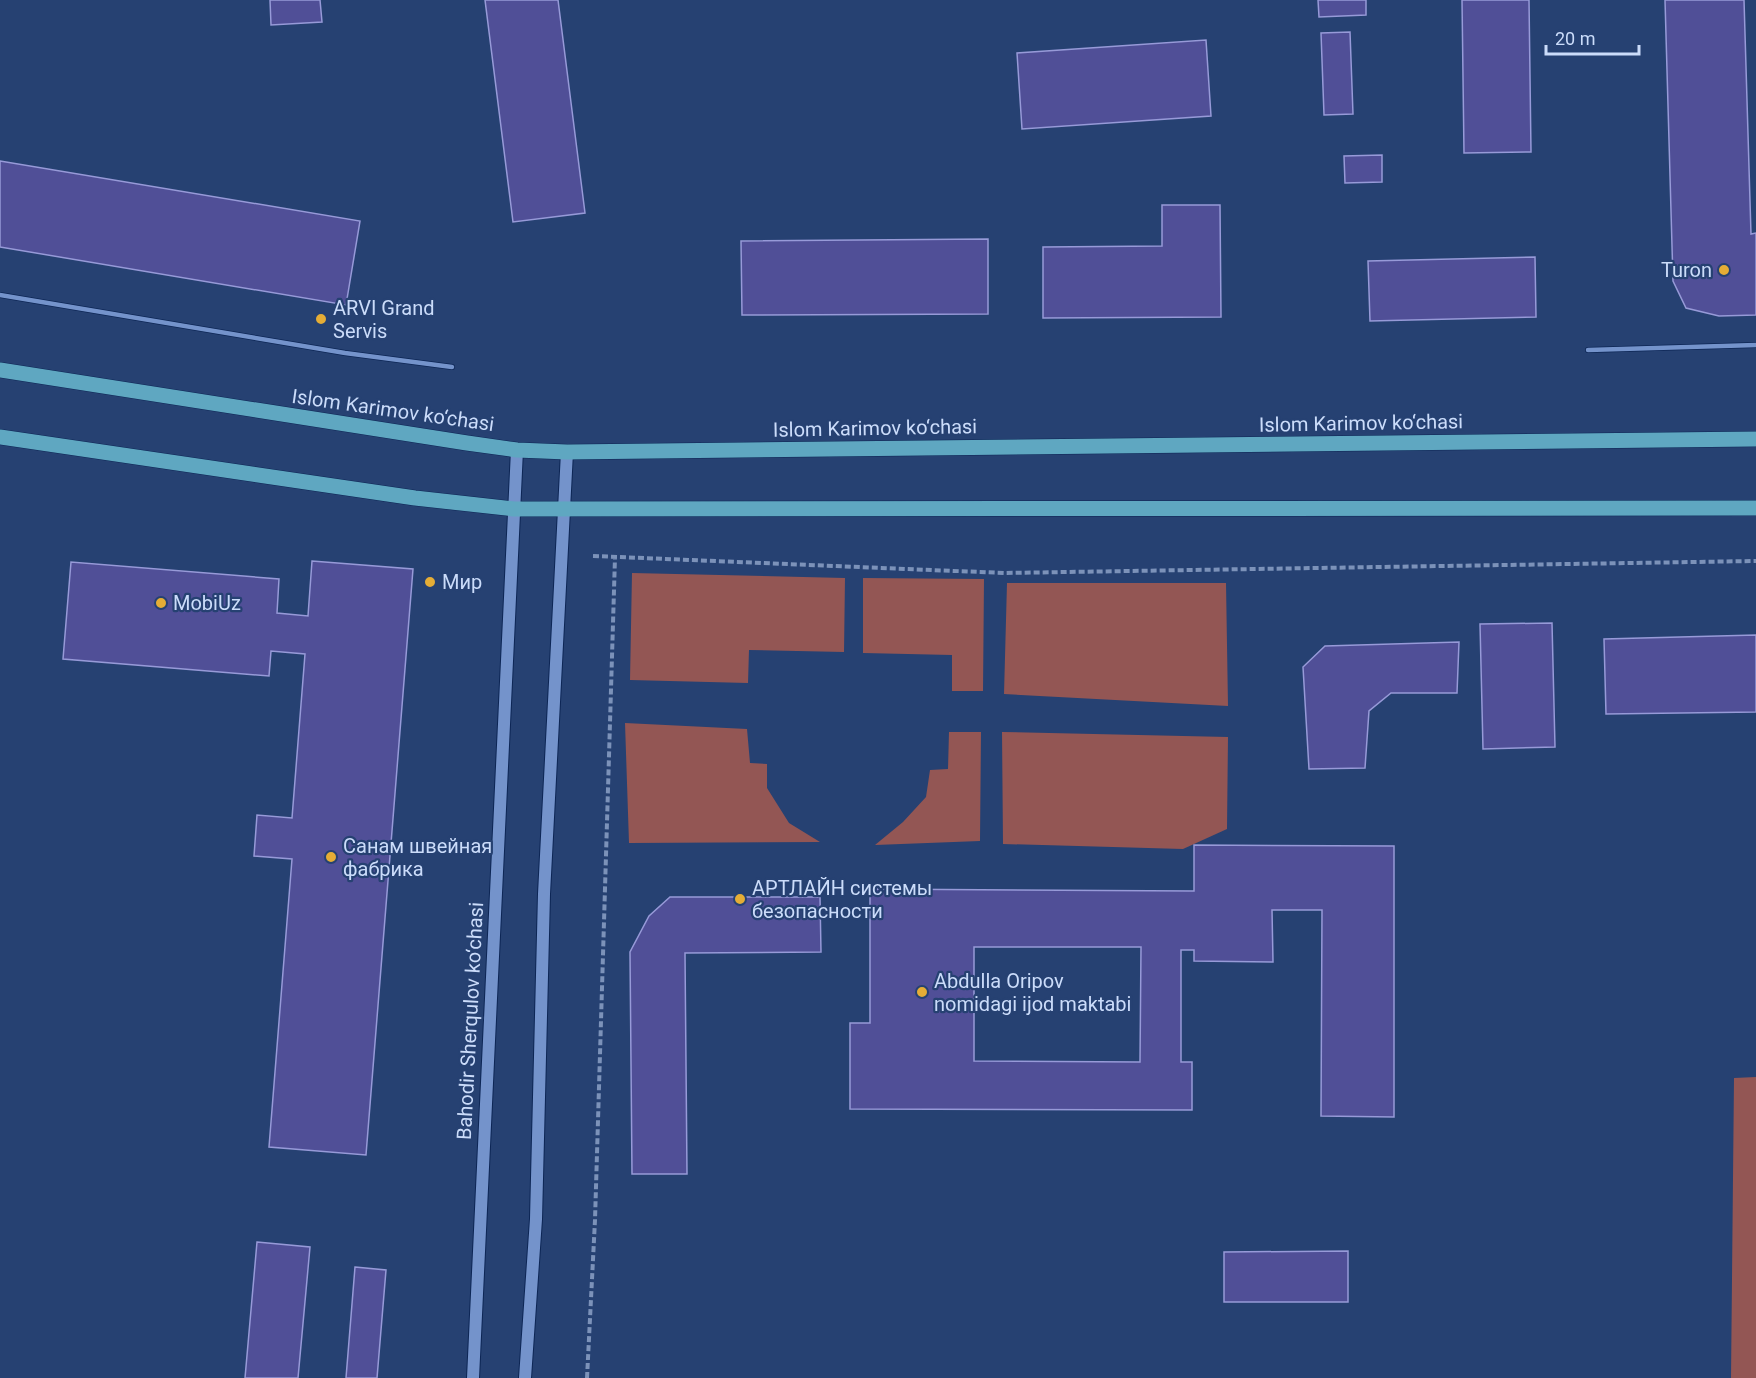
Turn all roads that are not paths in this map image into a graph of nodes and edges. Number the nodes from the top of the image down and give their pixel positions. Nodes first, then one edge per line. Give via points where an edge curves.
1 (0, 295) edge
2 (1756, 345) edge
3 (1588, 350) dead end
4 (452, 367) dead end
5 (0, 370) edge
6 (0, 437) edge
7 (1756, 439) edge
8 (517, 450) junction
9 (567, 452) junction
10 (1756, 508) edge
11 (514, 509) junction
12 (564, 510) junction
13 (473, 1378) edge
14 (525, 1378) edge

1 - 4 lane via 345,353
2 - 3 lane
5 - 8 main road, Islom Karimov ko‘chasi
6 - 11 main road
7 - 9 main road, Islom Karimov ko‘chasi
8 - 9 main road, Islom Karimov ko‘chasi
8 - 11 main road, Bahodir Sherqulov ko‘chasi
9 - 12 main road
10 - 12 main road
11 - 12 main road
11 - 13 main road, Bahodir Sherqulov ko‘chasi
12 - 14 main road via 544,894 536,1219

